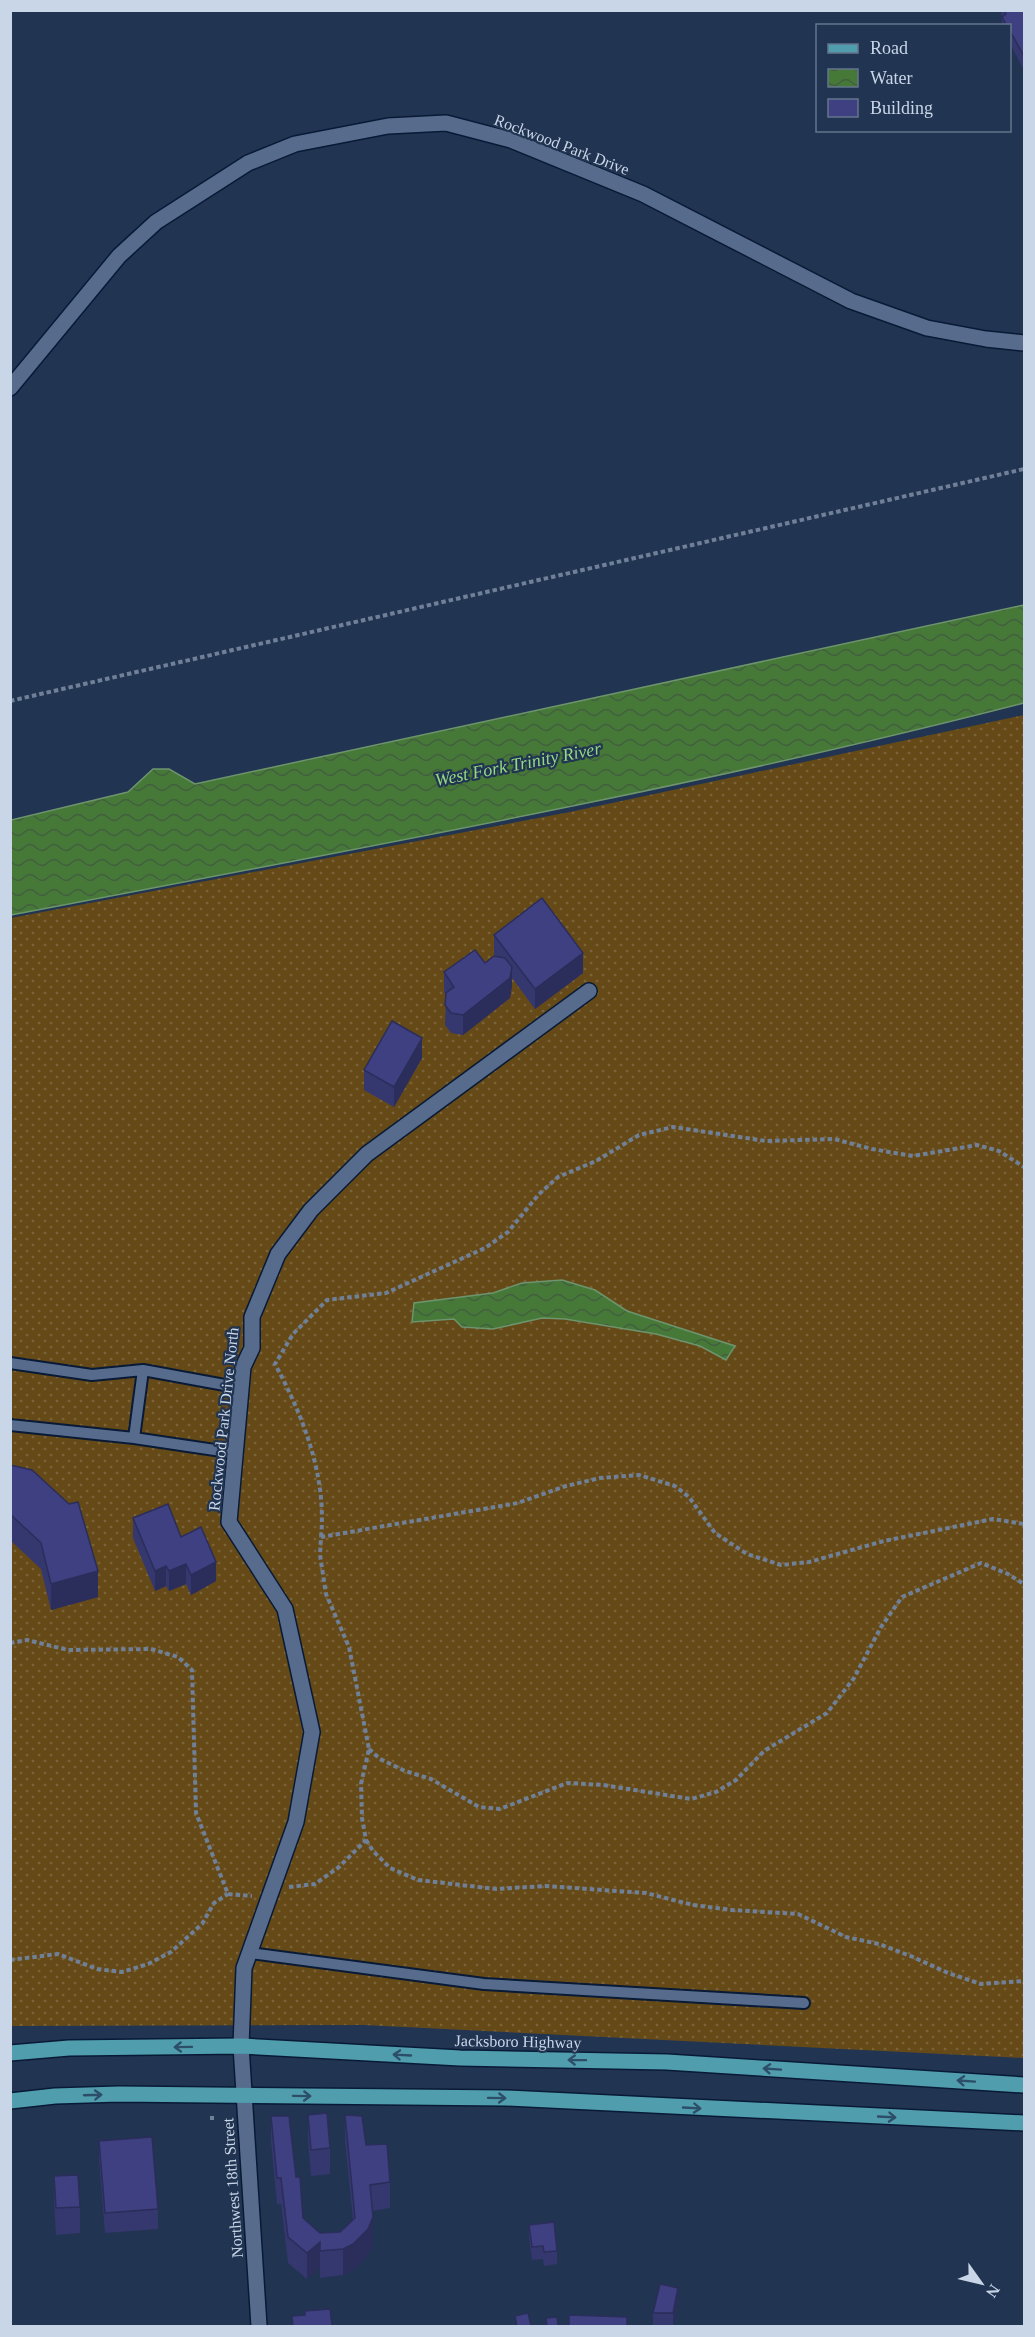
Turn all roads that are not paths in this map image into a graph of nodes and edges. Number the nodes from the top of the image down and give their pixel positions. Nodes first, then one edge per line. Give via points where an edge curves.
1 (1024, 343) edge
2 (10, 388) edge
3 (589, 991) dead end
4 (10, 1363) edge
5 (143, 1371) junction
6 (241, 1388) junction
7 (10, 1425) edge
8 (134, 1438) junction
9 (235, 1453) junction
10 (250, 1953) junction
11 (804, 2003) dead end
12 (242, 2046) junction
13 (10, 2053) edge
14 (1024, 2085) edge
15 (244, 2095) junction
16 (10, 2101) edge
17 (1024, 2123) edge
18 (259, 2326) edge

1 - 2 street, Rockwood Park Drive via 927,328 851,301 643,194 512,140 446,123 388,126 296,144 248,163 156,222 118,256
3 - 6 street, Rockwood Park Drive North via 366,1154 311,1210 278,1254 252,1317 252,1348 243,1367
4 - 5 lane via 92,1375
5 - 6 lane
5 - 8 lane
6 - 9 street, Rockwood Park Drive North
7 - 8 lane
8 - 9 lane
9 - 10 street, Rockwood Park Drive North via 229,1522 285,1609 312,1732 296,1822
10 - 11 lane via 484,1984
10 - 12 street, Rockwood Park Drive North via 244,1968
12 -> 13 main road, Jacksboro Highway
14 -> 12 main road, Jacksboro Highway via 667,2062 460,2058
12 - 15 street, Northwest 18th Street
16 -> 15 main road via 119,2094
15 -> 17 main road via 506,2098
15 - 18 street, Northwest 18th Street

